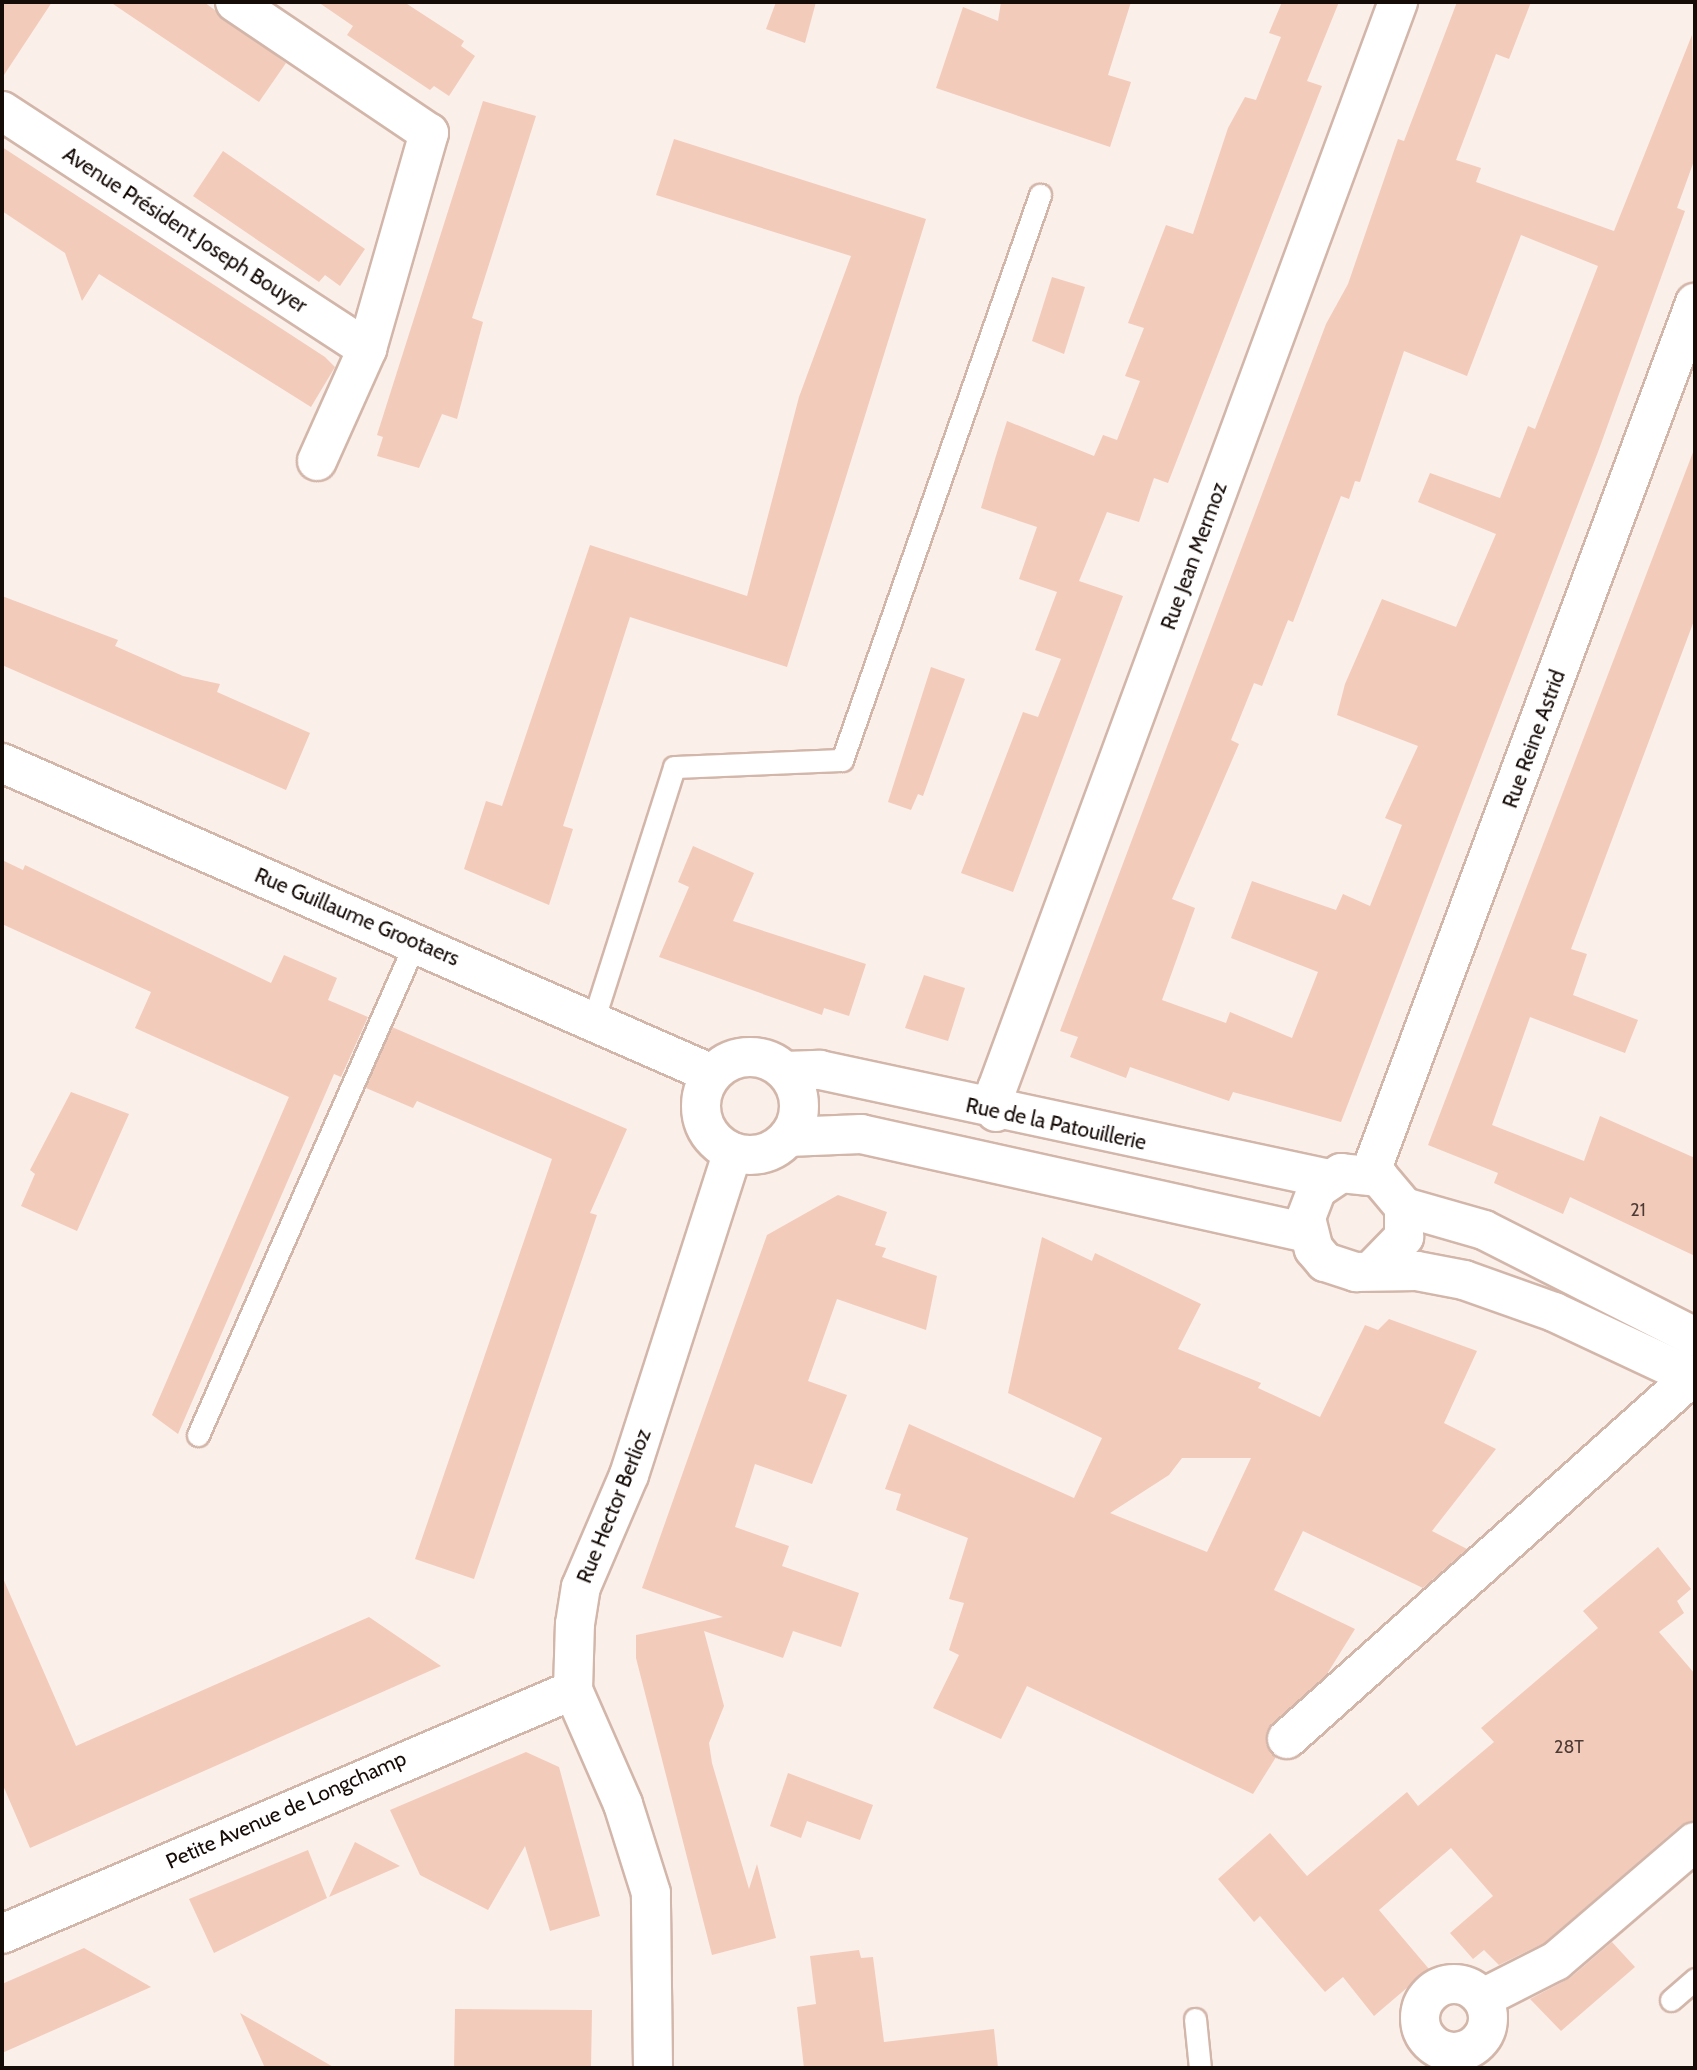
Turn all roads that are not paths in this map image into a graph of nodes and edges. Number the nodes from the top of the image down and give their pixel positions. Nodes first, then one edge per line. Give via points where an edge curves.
1 (235, 2) edge
2 (1398, 2) edge
3 (2, 111) edge
4 (1040, 195) dead end
5 (1695, 303) edge
6 (368, 349) junction
7 (317, 461) dead end
8 (2, 763) edge
9 (415, 943) junction
10 (594, 1018) junction
11 (785, 1071) junction
12 (712, 1074) junction
13 (996, 1112) junction
14 (788, 1138) junction
15 (733, 1152) junction
16 (1370, 1174) junction
17 (1329, 1179) junction
18 (1404, 1207) junction
19 (1307, 1233) junction
20 (1373, 1269) junction
21 (1695, 1337) edge
22 (1695, 1376) edge
23 (198, 1435) dead end
24 (573, 1690) junction
25 (1287, 1739) dead end
26 (1695, 1842) edge
27 (2, 1934) edge
28 (1695, 1979) edge
29 (1483, 1998) dead end
30 (1671, 2000) dead end
31 (1195, 2019) dead end
32 (653, 2068) edge
33 (1200, 2068) edge

1 - 6 street via 429,133
2 - 13 street, Rue Jean Mermoz via 997,1089
3 - 6 street, Avenue Président Joseph Bouyer
4 - 10 lane via 842,760 674,767
5 - 16 street, Rue Reine Astrid
6 - 7 street
8 - 9 street, Rue Guillaume Grootaers
9 - 10 street, Rue Guillaume Grootaers
9 - 23 lane
10 - 12 street, Rue Guillaume Grootaers
11 - 12 street via 754,1056 723,1063
11 - 13 street, Rue de la Patouillerie via 820,1070
11 - 14 street via 799,1110
12 - 15 street via 701,1095 702,1119 713,1139
13 - 17 street, Rue de la Patouillerie
14 - 15 street via 768,1152
14 - 19 street via 874,1136
15 - 24 street, Rue Hector Berlioz via 629,1475 581,1587
16 - 17 street, Rue de la Patouillerie
16 - 18 street via 1390,1185
17 - 19 street via 1309,1203
18 - 20 street via 1404,1237
18 - 21 street via 1483,1230
19 - 20 street via 1325,1262 1356,1272
20 - 22 street via 1464,1280 1554,1312
22 - 25 street
24 - 27 street, Petite Avenue de Longchamp via 502,1715
24 - 32 street, Rue Hector Berlioz via 623,1804 651,1893
26 - 29 street via 1556,1961
28 - 30 lane
31 - 33 lane

